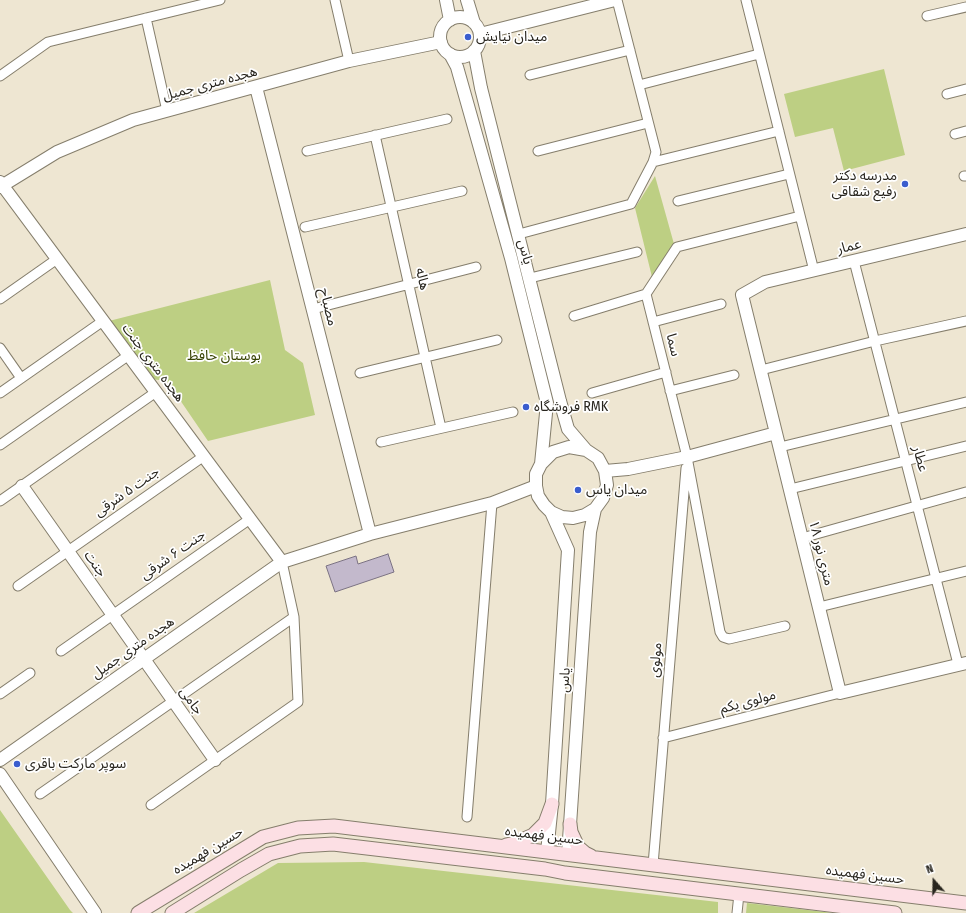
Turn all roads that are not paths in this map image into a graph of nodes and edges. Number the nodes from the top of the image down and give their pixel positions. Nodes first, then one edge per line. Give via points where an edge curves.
1 (220, 0) edge
2 (335, 0) edge
3 (446, 0) edge
4 (467, 0) edge
5 (616, 0) edge
6 (746, 0) edge
7 (966, 7) edge
8 (927, 16) dead end
9 (146, 18) junction
10 (450, 20) junction
11 (474, 23) junction
12 (480, 34) junction
13 (441, 42) junction
14 (630, 50) junction
15 (474, 51) junction
16 (450, 54) junction
17 (759, 54) junction
18 (349, 61) junction
19 (530, 75) dead end
20 (0, 76) edge
21 (638, 85) junction
22 (256, 87) junction
23 (966, 89) edge
24 (947, 94) dead end
25 (167, 111) junction
26 (447, 118) dead end
27 (648, 123) junction
28 (778, 131) junction
29 (966, 131) edge
30 (954, 134) dead end
31 (375, 135) junction
32 (307, 150) dead end
33 (538, 151) dead end
34 (653, 162) junction
35 (789, 174) junction
36 (1, 185) edge
37 (462, 191) dead end
38 (678, 202) dead end
39 (391, 207) junction
40 (800, 216) junction
41 (306, 227) dead end
42 (519, 234) junction
43 (966, 234) edge
44 (637, 252) dead end
45 (57, 259) junction
46 (854, 261) junction
47 (476, 267) dead end
48 (814, 271) junction
49 (530, 278) junction
50 (409, 284) junction
51 (646, 294) junction
52 (742, 295) joint
53 (0, 299) edge
54 (721, 304) dead end
55 (313, 309) junction
56 (574, 316) dead end
57 (103, 321) junction
58 (966, 321) edge
59 (653, 322) junction
60 (497, 340) dead end
61 (875, 341) junction
62 (0, 348) edge
63 (129, 355) junction
64 (425, 357) junction
65 (761, 370) junction
66 (666, 372) junction
67 (360, 373) dead end
68 (734, 375) dead end
69 (21, 378) junction
70 (670, 391) junction
71 (156, 392) junction
72 (0, 393) edge
73 (592, 393) dead end
74 (966, 402) edge
75 (513, 412) dead end
76 (895, 419) junction
77 (441, 428) junction
78 (776, 433) junction
79 (380, 442) dead end
80 (0, 445) edge
81 (966, 446) edge
82 (780, 447) junction
83 (586, 450) junction
84 (204, 456) junction
85 (686, 457) junction
86 (906, 461) junction
87 (541, 464) junction
88 (605, 471) junction
89 (22, 486) junction
90 (536, 486) junction
91 (790, 489) junction
92 (966, 492) edge
93 (0, 501) edge
94 (492, 503) junction
95 (917, 505) junction
96 (594, 509) junction
97 (551, 512) junction
98 (250, 519) junction
99 (370, 534) junction
100 (802, 538) junction
101 (67, 551) junction
102 (282, 562) junction
103 (966, 571) edge
104 (936, 578) junction
105 (18, 586) dead end
106 (819, 608) junction
107 (112, 615) junction
108 (294, 617) junction
109 (785, 626) dead end
110 (61, 651) dead end
111 (143, 659) junction
112 (962, 663) edge
113 (30, 673) dead end
114 (840, 693) junction
115 (0, 694) edge
116 (173, 701) junction
117 (663, 738) junction
118 (0, 760) edge
119 (215, 760) junction
120 (0, 774) edge
121 (40, 794) dead end
122 (552, 804) junction
123 (151, 805) dead end
124 (467, 817) dead end
125 (570, 824) junction
126 (496, 846) junction
127 (547, 852) junction
128 (568, 854) junction
129 (601, 859) junction
130 (653, 865) junction
131 (546, 869) junction
132 (565, 873) junction
133 (739, 894) junction
134 (966, 903) edge
135 (95, 913) edge
136 (138, 913) edge
137 (172, 913) edge
138 (737, 913) edge
139 (895, 913) edge

1 - 9 street
2 - 18 street
3 - 10 street
4 - 11 street
5 - 12 street
5 - 14 street
6 - 17 street
7 - 8 street
9 - 20 street via 48,42
9 - 25 street
10 - 11 street via 463,18
10 - 13 street via 442,30
11 - 12 street
12 - 15 street via 478,46
13 - 16 street
13 - 18 street, هجده متری جمیل
14 - 19 street
14 - 21 street
15 - 16 street via 461,57
15 - 42 street, یاس via 481,88
16 - 87 street, یاس via 457,67 511,258 547,404
17 - 21 street
17 - 28 street
18 - 22 street, هجده متری جمیل
21 - 27 street
22 - 25 street, هجده متری جمیل
22 - 55 street, مصباح
23 - 24 street
25 - 36 street, هجده متری جمیل via 134,120 57,152
26 - 31 street
27 - 33 street
27 - 34 street via 656,152
28 - 34 street
28 - 35 street
29 - 30 street
31 - 32 street
31 - 39 street, هاله
34 - 42 street via 631,204
35 - 38 street
35 - 40 street
36 - 45 street, هجده متری جنت
37 - 39 street
39 - 41 street
39 - 50 street, هاله
40 - 48 street
40 - 51 street via 677,247
42 - 49 street, یاس
43 - 46 street, عمار
44 - 49 street
45 - 53 street
45 - 57 street, هجده متری جنت
46 - 48 street, عمار
46 - 61 street, عطار
47 - 50 street
48 - 52 street, عمار via 765,282
49 - 83 street, یاس via 568,429
50 - 55 street
50 - 64 street, هاله
51 - 56 street
51 - 59 street, سما
52 - 65 street, ۱۸ متری نور
54 - 59 street
55 - 99 street, مصباح
57 - 63 street, هجده متری جنت
57 - 69 street
58 - 61 street
59 - 66 street, سما
60 - 64 street
61 - 65 street
61 - 76 street, عطار
62 - 69 street
63 - 71 street, هجده متری جنت
63 - 80 street
64 - 67 street
64 - 77 street, هاله
65 - 78 street, ۱۸ متری نور
66 - 70 street, سما
66 - 73 street
68 - 70 street
69 - 72 street
70 - 85 street, سما
71 - 84 street, هجده متری جنت
71 - 89 street
74 - 76 street
75 - 77 street
76 - 82 street
76 - 86 street, عطار
77 - 79 street
78 - 82 street, ۱۸ متری نور
78 - 85 street
81 - 86 street
82 - 91 street, ۱۸ متری نور
83 - 87 street via 569,447 558,450
83 - 88 street via 598,458
84 - 98 street, هجده متری جنت
84 - 101 street, جنت ۵ شرقی
85 - 88 street
85 - 109 street, سما via 720,632 723,637 729,639
85 - 117 street, مولوی
86 - 91 street
86 - 95 street, عطار
87 - 90 street via 536,474
88 - 96 street via 607,485 603,498
89 - 93 street
89 - 101 street, جنت
90 - 94 street
90 - 97 street via 538,496
91 - 100 street, ۱۸ متری نور
92 - 95 street
94 - 99 street
94 - 124 street
95 - 100 street
95 - 104 street, عطار
96 - 97 street via 573,518
96 - 125 street, یاس via 590,532
97 - 122 street, یاس via 568,550
98 - 102 street, هجده متری جنت
98 - 107 street, جنت ۶ شرقی
99 - 102 street
100 - 106 street, ۱۸ متری نور
101 - 105 street, جنت ۵ شرقی
101 - 107 street, جنت
102 - 108 street
102 - 111 street, هجده متری جمیل
103 - 104 street
104 - 106 street
104 - 112 street, عطار
106 - 114 street, ۱۸ متری نور
107 - 110 street, جنت ۶ شرقی
107 - 111 street, جنت
108 - 116 street
108 - 119 street via 298,702
111 - 116 street, جامی
111 - 118 street, هجده متری جمیل
112 - 114 street
113 - 115 street
114 - 117 street, مولوی یکم
116 - 119 street, جامی
116 - 121 street
117 - 130 street, مولوی
119 - 123 street
120 - 135 street
122 - 126 main road via 545,824 533,835 515,843
122 - 127 street, یاس
125 - 128 street, یاس
125 - 129 main road via 570,832 578,847 585,853
126 - 127 main road, حسین فهمیده
126 - 136 main road, حسین فهمیده via 334,826 298,828 263,837
127 - 128 main road, حسین فهمیده
127 - 131 main road
128 - 129 main road, حسین فهمیده
128 - 132 main road
129 - 130 main road, حسین فهمیده
130 - 134 main road, حسین فهمیده
131 - 132 main road
131 - 137 main road via 333,844 300,846 264,857
132 - 133 main road
133 - 138 street
133 - 139 main road

